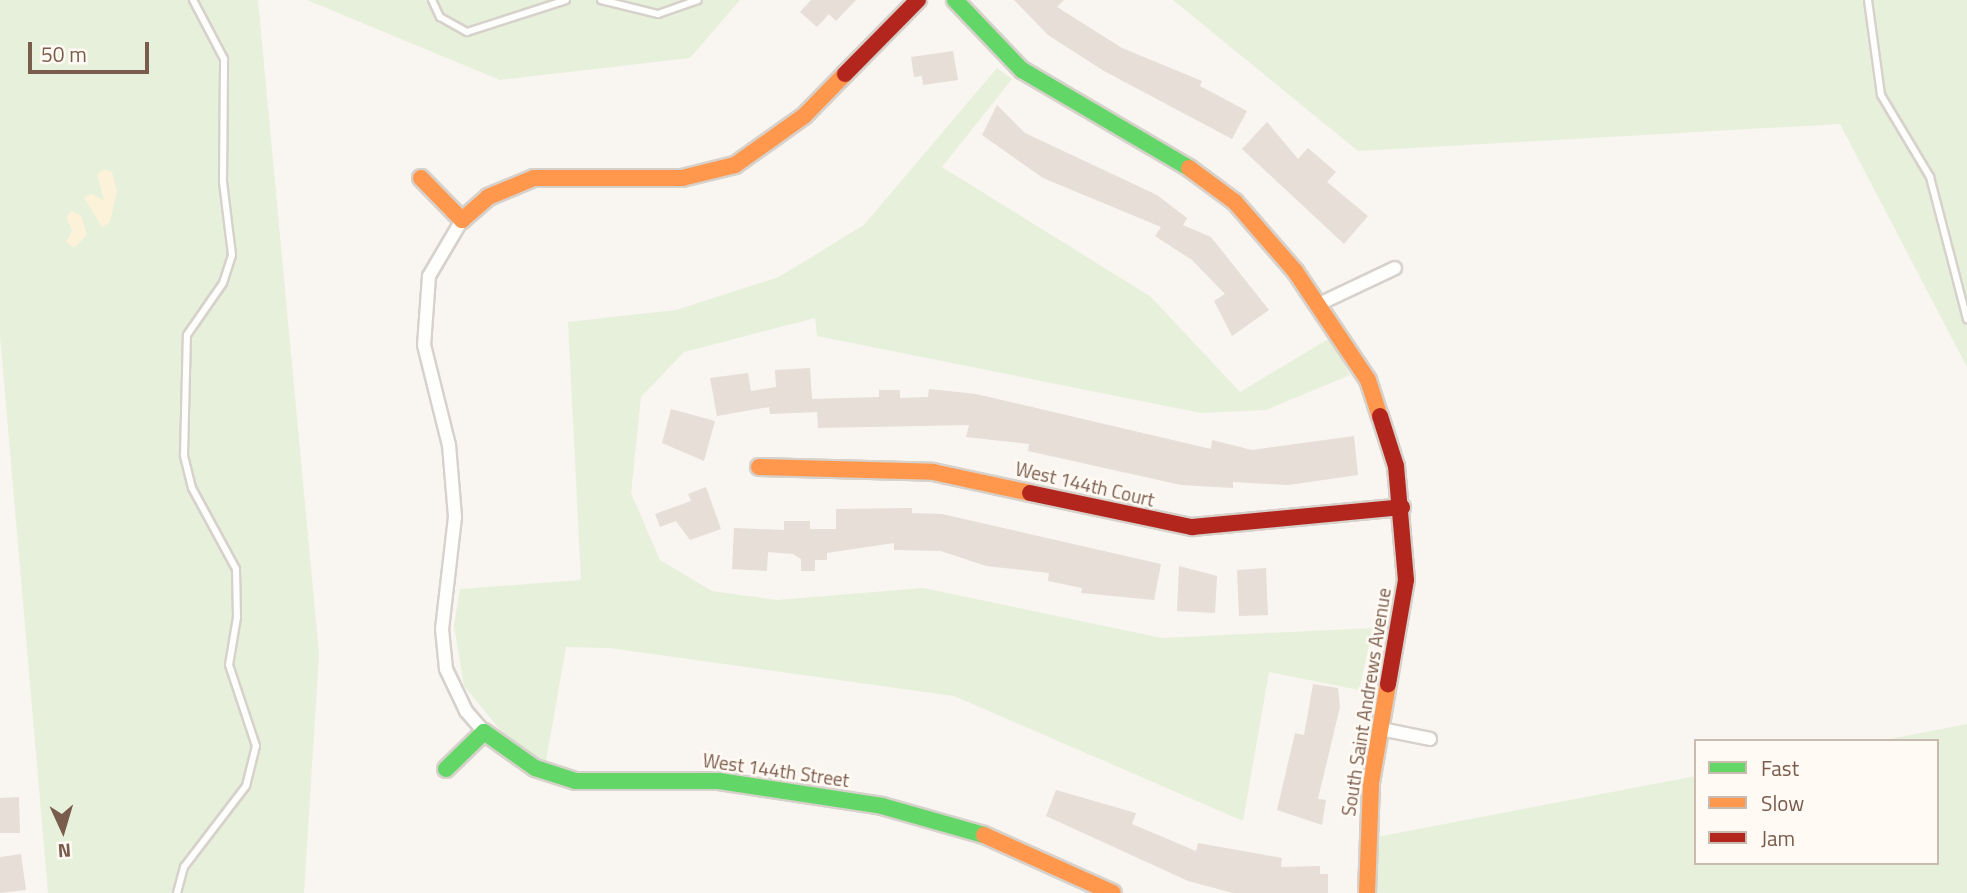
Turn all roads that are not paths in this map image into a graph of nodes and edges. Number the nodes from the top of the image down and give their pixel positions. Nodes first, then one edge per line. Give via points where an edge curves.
1 (193, 0) edge
2 (432, 0) edge
3 (566, 0) edge
4 (601, 0) edge
5 (698, 0) edge
6 (918, 0) edge
7 (955, 0) edge
8 (1868, 0) edge
9 (421, 178) dead end
10 (462, 220) junction
11 (1395, 268) dead end
12 (1319, 304) junction
13 (1967, 319) edge
14 (759, 467) dead end
15 (1402, 508) junction
16 (1381, 729) junction
17 (484, 732) junction
18 (1430, 739) dead end
19 (446, 769) dead end
20 (177, 893) edge
21 (1113, 893) edge
22 (1367, 893) edge

1 - 20 lane via 224,59 223,182 232,255 223,283 187,335 184,455 192,488 236,569 230,674 256,746 246,786 184,866
2 - 3 lane via 440,17 467,32
4 - 5 lane via 658,14
6 - 10 street via 804,116 735,165 682,178 534,178 488,197
7 - 12 street, South Saint Andrews Avenue via 989,41 1042,85 1213,183 1261,229
8 - 13 lane via 1881,95 1930,177
9 - 10 street
10 - 17 street via 429,276 424,345 449,445 455,517 442,629 446,669 466,711
11 - 12 street
12 - 15 street, South Saint Andrews Avenue via 1380,408
14 - 15 street, West 144th Court via 933,472 1192,527
15 - 16 street, South Saint Andrews Avenue via 1405,612
16 - 18 street
16 - 22 street, South Saint Andrews Avenue via 1368,810
17 - 19 street
17 - 21 street, West 144th Street via 535,768 576,781 719,780 881,806 994,838

